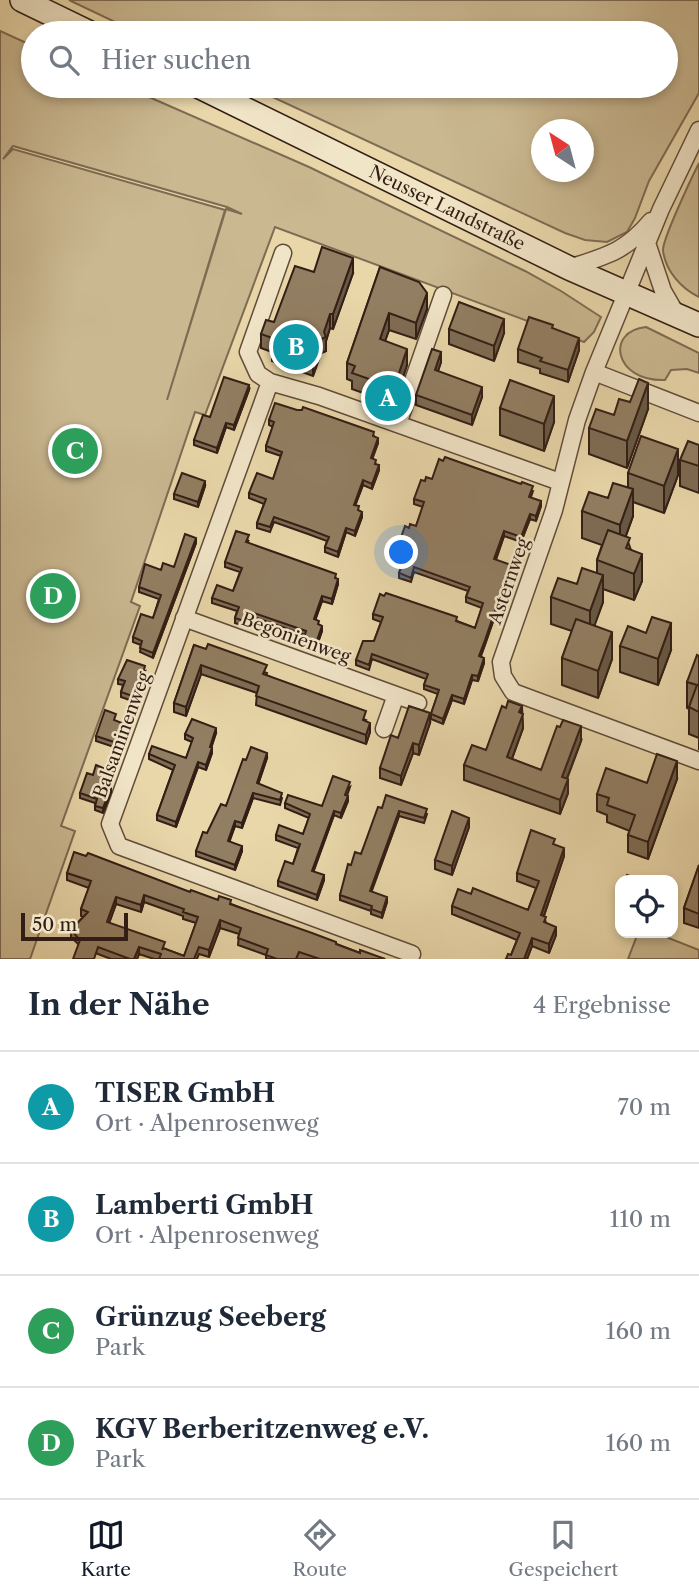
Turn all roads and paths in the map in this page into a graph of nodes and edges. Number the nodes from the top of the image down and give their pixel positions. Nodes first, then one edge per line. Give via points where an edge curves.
1 (22, 0) edge
2 (65, 21) edge
3 (222, 98) edge
4 (699, 130) edge
5 (661, 209) junction
6 (647, 243) junction
7 (283, 253) dead end
8 (569, 268) junction
9 (625, 293) junction
10 (443, 295) dead end
11 (689, 321) edge
12 (594, 372) junction
13 (270, 382) junction
14 (699, 413) edge
15 (398, 424) junction
16 (560, 482) junction
17 (184, 618) junction
18 (396, 695) junction
19 (418, 703) dead end
20 (384, 729) dead end
21 (699, 761) edge
22 (412, 954) dead end

1 - 2 main road
3 - 8 main road, Neusser Landstraße
4 - 5 street
5 - 6 street, Asternweg
5 - 8 street via 636,239 614,254
6 - 9 street, Asternweg
6 - 11 street via 660,284
7 - 13 street via 248,352 258,374
8 - 9 main road, Neusser Landstraße
9 - 11 main road, Neusser Landstraße
9 - 12 street, Asternweg
10 - 15 street
12 - 14 street
12 - 16 street, Asternweg
13 - 15 street
13 - 17 street, Balsaminenweg
15 - 16 street
16 - 21 street, Asternweg via 504,652 506,683 513,692
17 - 18 street, Begonienweg
17 - 22 street, Balsaminenweg via 110,824 119,846
18 - 19 street, Begonienweg
18 - 20 street

